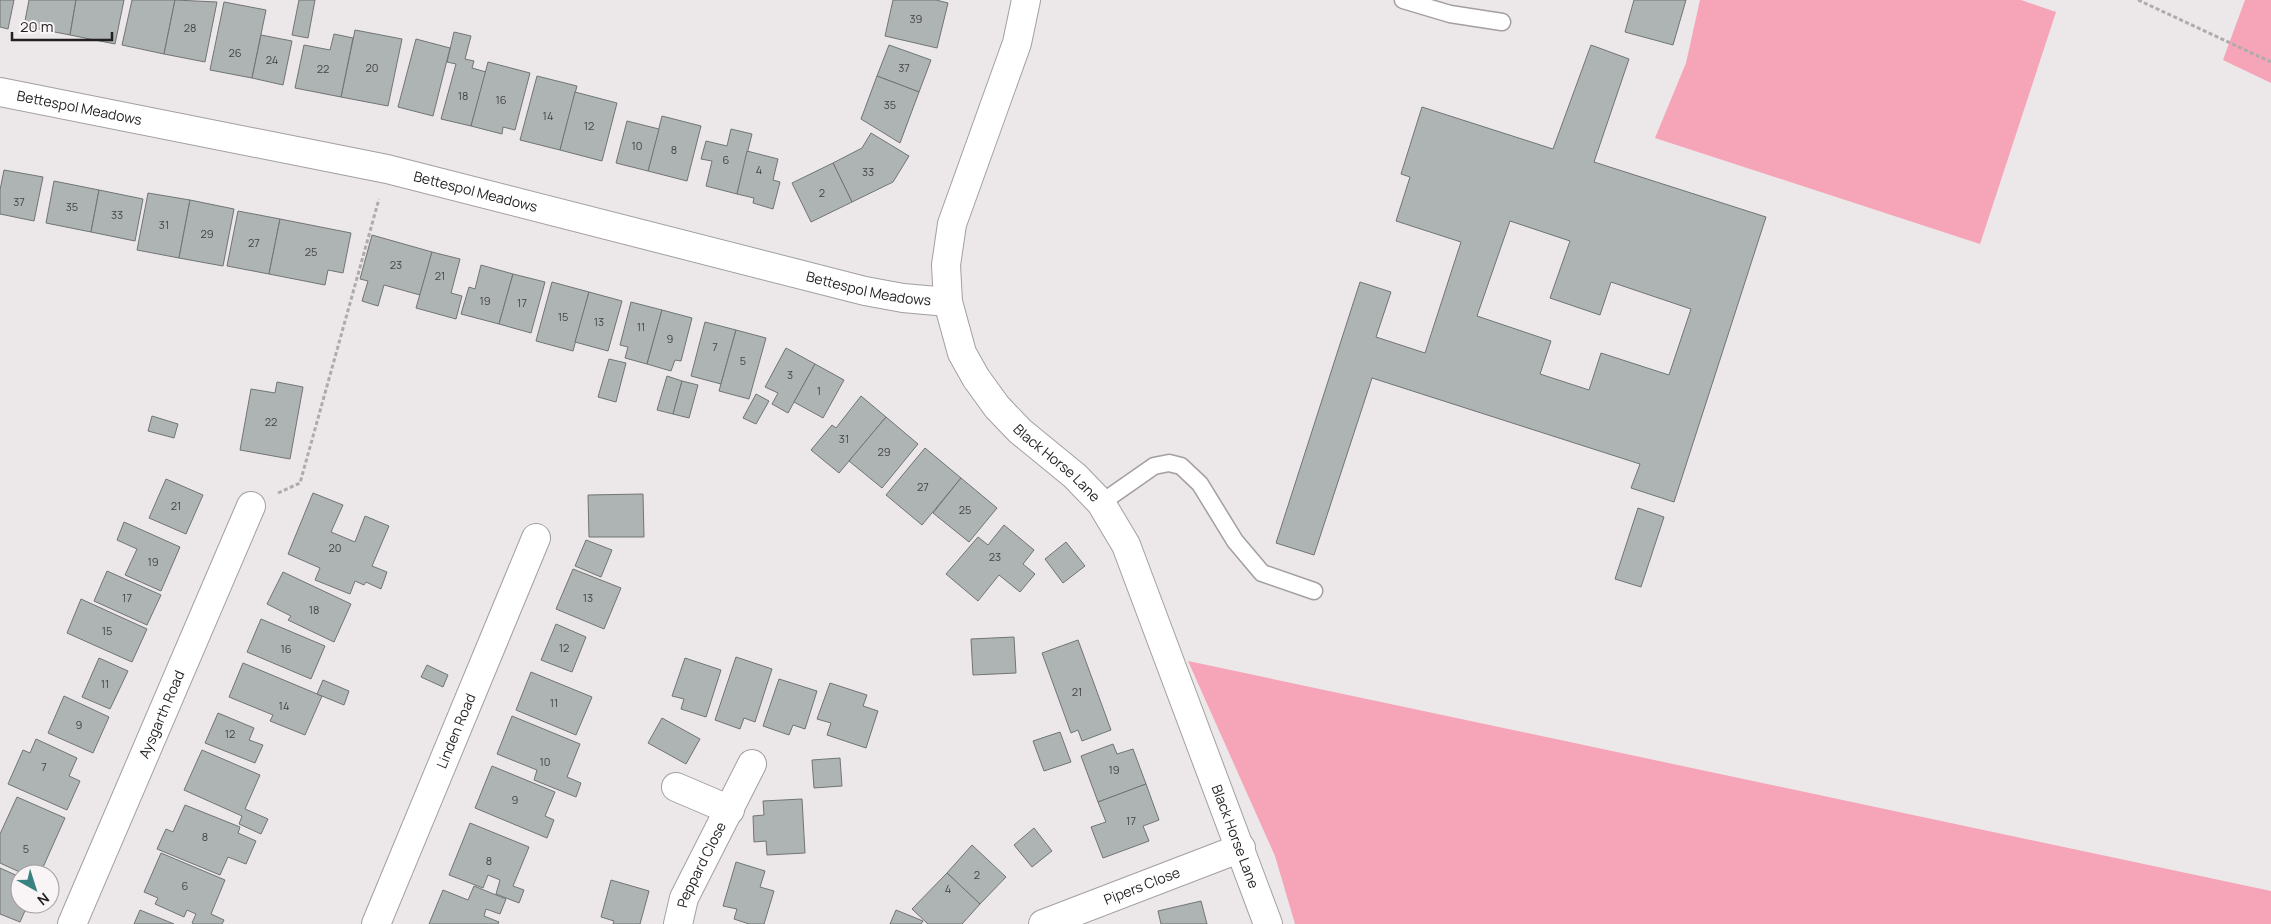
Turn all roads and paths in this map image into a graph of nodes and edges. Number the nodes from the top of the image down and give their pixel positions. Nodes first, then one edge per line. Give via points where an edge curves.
1 (1026, 0) edge
2 (1403, 0) edge
3 (2138, 0) edge
4 (1452, 7) edge
5 (1502, 22) dead end
6 (2271, 62) edge
7 (0, 92) edge
8 (387, 169) junction
9 (948, 302) junction
10 (1101, 503) junction
11 (251, 506) joint
12 (536, 538) dead end
13 (1314, 591) dead end
14 (752, 764) dead end
15 (676, 787) dead end
16 (730, 810) junction
17 (1241, 848) junction
18 (72, 924) edge
19 (376, 924) edge
20 (678, 924) edge
21 (1043, 924) edge
22 (1268, 924) edge

1 - 9 street, Black Horse Lane via 1017,44 952,224 946,265
2 - 4 lane
3 - 6 path
4 - 5 lane
7 - 8 street, Bettespol Meadows
8 - 9 street, Bettespol Meadows via 864,291
8 - 11 path via 300,483
9 - 10 street, Black Horse Lane via 962,353 997,407
10 - 13 lane via 1154,466 1169,463 1181,466 1200,484 1235,541 1262,573
10 - 17 street, Black Horse Lane via 1126,545
11 - 18 street, Aysgarth Road
12 - 19 street, Linden Road
14 - 16 street, Peppard Close
15 - 16 street, Peppard Close
16 - 20 street, Peppard Close via 684,898
17 - 21 street, Pipers Close
17 - 22 street, Black Horse Lane

